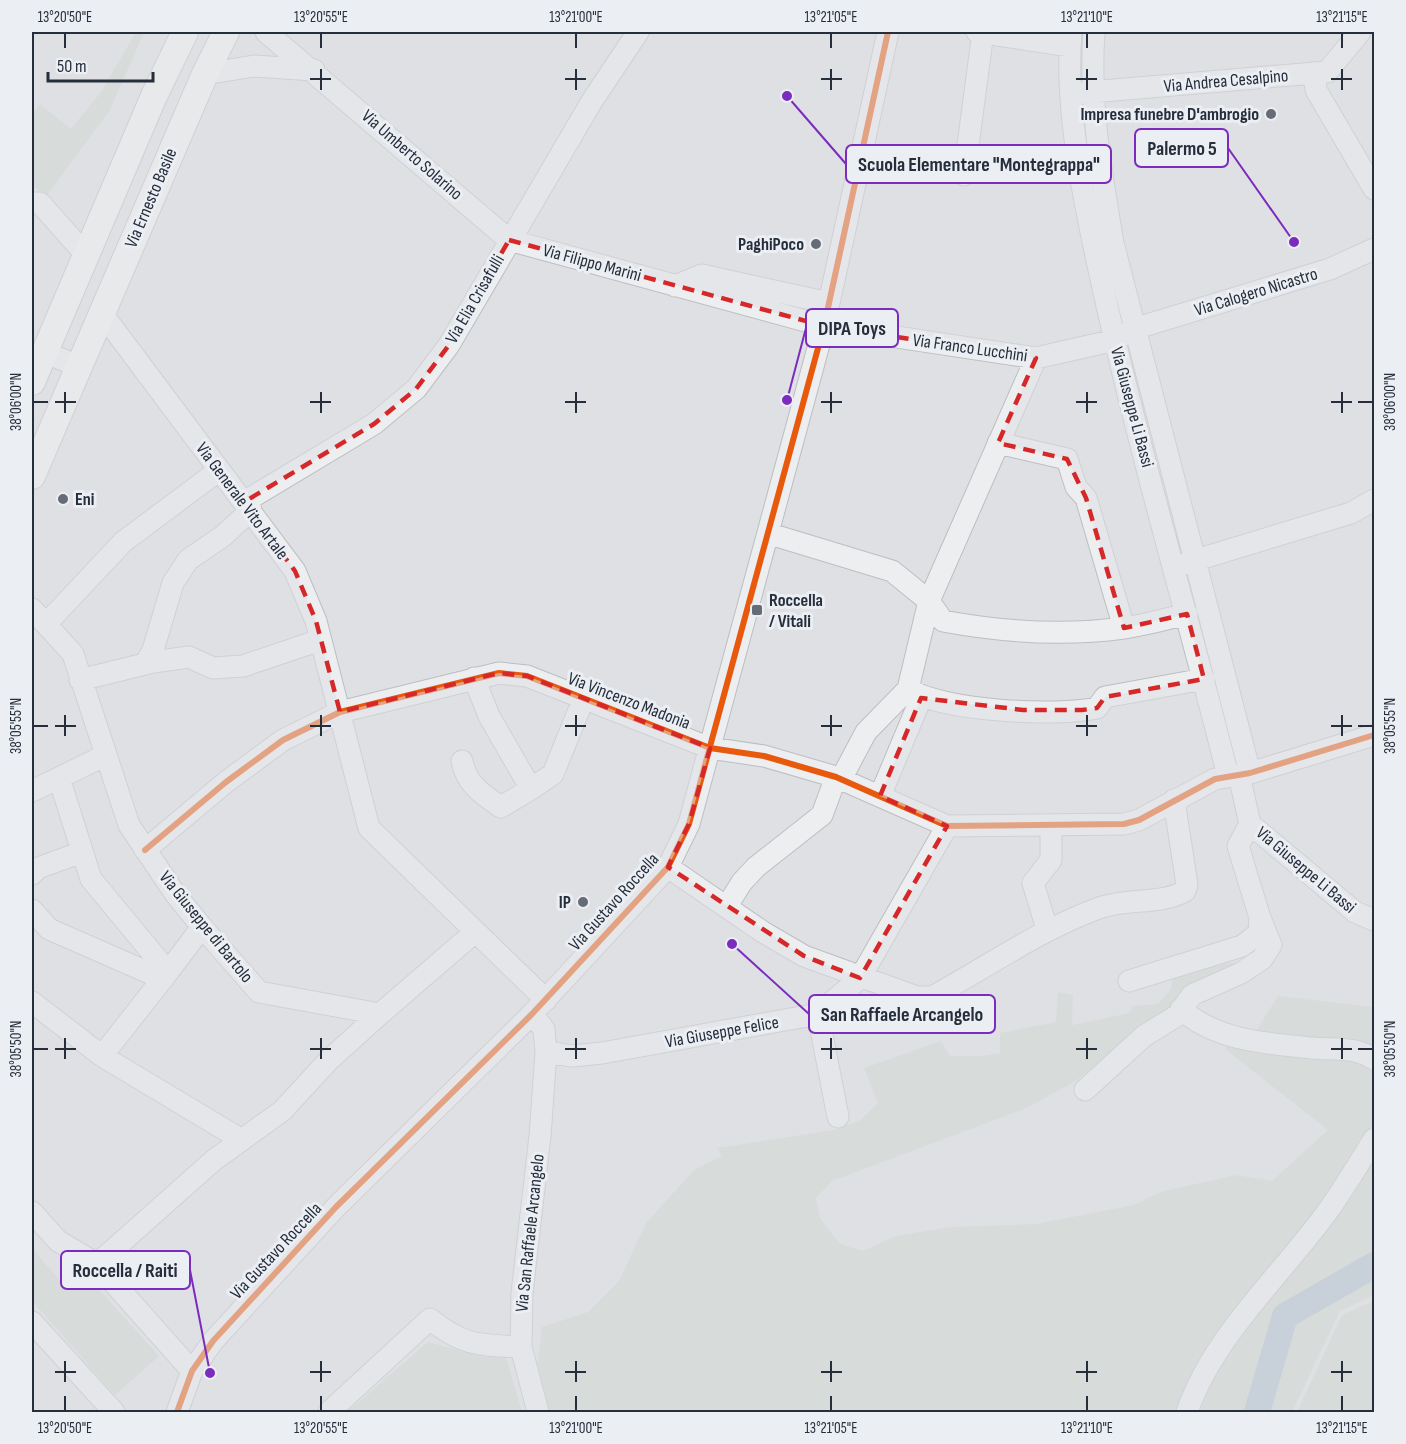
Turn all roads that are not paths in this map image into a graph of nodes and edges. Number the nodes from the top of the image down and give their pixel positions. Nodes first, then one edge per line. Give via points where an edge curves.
1 (185, 32) edge
2 (226, 32) edge
3 (266, 32) edge
4 (888, 32) edge
5 (981, 32) edge
6 (1094, 32) edge
7 (1360, 32) edge
8 (633, 33) edge
9 (1070, 39) edge
10 (314, 70) junction
11 (1314, 73) junction
12 (204, 74) junction
13 (1083, 93) junction
14 (964, 175) dead end
15 (1374, 189) edge
16 (34, 207) edge
17 (509, 240) junction
18 (1374, 249) edge
19 (83, 261) junction
20 (675, 286) junction
21 (829, 303) junction
22 (101, 312) junction
23 (824, 326) junction
24 (1134, 329) junction
25 (1115, 340) junction
26 (44, 352) junction
27 (1036, 358) junction
28 (78, 366) junction
29 (32, 382) edge
30 (998, 443) junction
31 (219, 471) junction
32 (32, 476) edge
33 (1374, 500) edge
34 (248, 506) junction
35 (1374, 512) edge
36 (1351, 513) junction
37 (770, 534) junction
38 (1196, 561) junction
39 (1174, 567) junction
40 (929, 601) junction
41 (1187, 614) junction
42 (39, 617) edge
43 (1124, 628) junction
44 (320, 640) junction
45 (145, 664) junction
46 (474, 678) junction
47 (1204, 679) junction
48 (80, 680) junction
49 (914, 693) junction
50 (583, 700) junction
51 (340, 712) junction
52 (1374, 735) edge
53 (710, 748) junction
54 (104, 756) junction
55 (462, 762) dead end
56 (1239, 775) junction
57 (59, 778) junction
58 (839, 778) junction
59 (531, 789) junction
60 (32, 792) edge
61 (880, 796) junction
62 (1174, 800) junction
63 (1250, 824) junction
64 (1051, 825) junction
65 (946, 826) junction
66 (145, 850) junction
67 (82, 852) junction
68 (668, 867) junction
69 (32, 874) edge
70 (727, 906) junction
71 (32, 910) edge
72 (1260, 918) junction
73 (1374, 920) edge
74 (202, 927) junction
75 (1047, 929) junction
76 (475, 933) junction
77 (166, 975) junction
78 (861, 978) junction
79 (1129, 981) dead end
80 (32, 1002) edge
81 (539, 1007) junction
82 (1181, 1009) junction
83 (380, 1014) junction
84 (818, 1014) junction
85 (546, 1052) junction
86 (102, 1056) junction
87 (1374, 1059) edge
88 (1085, 1090) dead end
89 (838, 1118) dead end
90 (1374, 1139) edge
91 (242, 1140) junction
92 (32, 1212) edge
93 (97, 1264) junction
94 (33, 1326) edge
95 (521, 1347) junction
96 (192, 1371) junction
97 (114, 1413) edge
98 (177, 1413) edge
99 (329, 1413) edge
100 (537, 1413) edge
101 (1187, 1413) edge

1 - 19 main road, Via Ernesto Basile
2 - 12 main road, Via Ernesto Basile
3 - 10 street, Via Umberto Solarino
4 - 21 street, Via Gustavo Roccella
5 - 9 street
5 - 14 street
6 - 13 street, Via Giuseppe Li Bassi
7 - 11 street, Via Andrea Cesalpino via 1328,72
8 - 17 street, Via Elia Crisafulli
9 - 13 street, Via Giuseppe Li Bassi
10 - 12 street via 254,66
10 - 17 street, Via Umberto Solarino
11 - 13 street, Via Andrea Cesalpino
11 - 15 street via 1316,90
12 - 22 main road, Via Ernesto Basile
13 - 24 street, Via Giuseppe Li Bassi
13 - 25 street, Via Giuseppe Li Bassi via 1086,210
16 - 19 street
17 - 20 street, Via Filippo Marini
17 - 34 street, Via Elia Crisafulli via 449,345 417,389 374,424
18 - 24 street, Via Calogero Nicastro via 1330,269
19 - 26 main road, Via Ernesto Basile
20 - 21 street via 702,275
20 - 23 street, Via Filippo Marini
21 - 23 street, Via Gustavo Roccella
22 - 28 main road, Via Ernesto Basile
22 - 31 street, Via Generale Vito Artale
23 - 27 street, Via Franco Lucchini
23 - 37 street, Via Gustavo Roccella
24 - 25 street, Via Calogero Nicastro
24 - 38 street, Via Giuseppe Li Bassi
25 - 27 street, Via Franco Lucchini
25 - 39 street, Via Giuseppe Li Bassi
26 - 28 street
26 - 29 main road, Via Ernesto Basile
27 - 30 street
28 - 32 main road, Via Ernesto Basile
30 - 40 street
30 - 43 street via 1067,459 1076,487 1086,498
31 - 34 street, Via Generale Vito Artale
31 - 42 street via 123,542
33 - 36 street
34 - 44 street, Via Generale Vito Artale via 295,571
34 - 45 street, Via Elia Crisafulli via 224,536 188,560 173,583 157,640
35 - 36 street
36 - 38 street
37 - 40 street via 892,571
37 - 53 street, Via Gustavo Roccella
38 - 39 street
38 - 56 street, Via Giuseppe Li Bassi
39 - 41 street, Via Giuseppe Li Bassi
40 - 43 street via 943,621 984,627 1027,631
40 - 49 street
41 - 43 street
41 - 47 street, Via Giuseppe Li Bassi
42 - 48 street, Via Giuseppe di Bartolo via 73,654
44 - 45 street via 243,666 213,668 189,657
44 - 51 street, Via Generale Vito Artale
45 - 48 street
46 - 50 street, Via Vincenzo Madonia via 499,673 527,676
46 - 51 street, Via Vincenzo Madonia
46 - 59 street via 489,716
47 - 49 street via 1105,697 1097,708 1082,710 959,705
47 - 56 street, Via Giuseppe Li Bassi
48 - 54 street, Via Giuseppe di Bartolo
49 - 58 street via 866,732
49 - 61 street
50 - 53 street, Via Vincenzo Madonia
50 - 59 street via 553,774
51 - 66 street, Via Vincenzo Madonia via 283,740
51 - 76 street, Via Generale Vito Artale via 369,828
52 - 56 street, Via Vincenzo Madonia
53 - 58 street, Via Vincenzo Madonia via 764,756
53 - 68 street, Via Gustavo Roccella via 689,824
54 - 57 street
54 - 66 street, Via Giuseppe di Bartolo via 129,825
55 - 59 street via 464,773 478,792 501,807
56 - 62 street, Via Vincenzo Madonia via 1215,779
56 - 63 street, Via Giuseppe Li Bassi
57 - 60 street
57 - 67 street
58 - 61 street, Via Vincenzo Madonia
58 - 70 street via 822,815 756,867
61 - 65 street, Via Vincenzo Madonia
62 - 64 street, Via Vincenzo Madonia via 1124,824
62 - 75 street via 1185,891 1102,907
63 - 72 street via 1238,846
63 - 73 street, Via Giuseppe Li Bassi via 1355,912
64 - 65 street, Via Vincenzo Madonia
64 - 75 street via 1051,860 1033,883
65 - 78 street, Via Giuseppe Felice
66 - 74 street, Via Giuseppe di Bartolo
67 - 69 street via 38,868
67 - 77 street via 91,879
68 - 70 street
68 - 81 street, Via Gustavo Roccella
70 - 78 street via 804,956
71 - 77 street via 49,929
72 - 79 street via 1259,933 1242,945
72 - 82 street via 1271,945 1262,959 1192,995
74 - 77 street
74 - 83 street, Via Giuseppe di Bartolo via 259,992
75 - 78 street via 932,997 917,997
76 - 81 street, Via Generale Vito Artale
76 - 83 street
77 - 86 street
78 - 84 street, Via Giuseppe Felice
80 - 86 street
81 - 85 street
81 - 96 street, Via Gustavo Roccella via 336,1208 213,1341
82 - 87 street via 1197,1023 1227,1035 1314,1048 1340,1047
82 - 88 street via 1178,1015 1144,1036
83 - 91 street via 329,1060 282,1111
84 - 85 street, Via Giuseppe Felice via 602,1053 572,1056
84 - 89 street
85 - 95 street, Via San Raffaele Arcangelo via 522,1293
86 - 91 street
90 - 101 street via 1330,1208 1218,1351
91 - 93 street
92 - 93 street via 58,1241
93 - 96 street
94 - 97 street
95 - 99 street via 483,1345 452,1337 430,1319
95 - 100 street, Via San Raffaele Arcangelo
96 - 98 street, Via Gustavo Roccella

